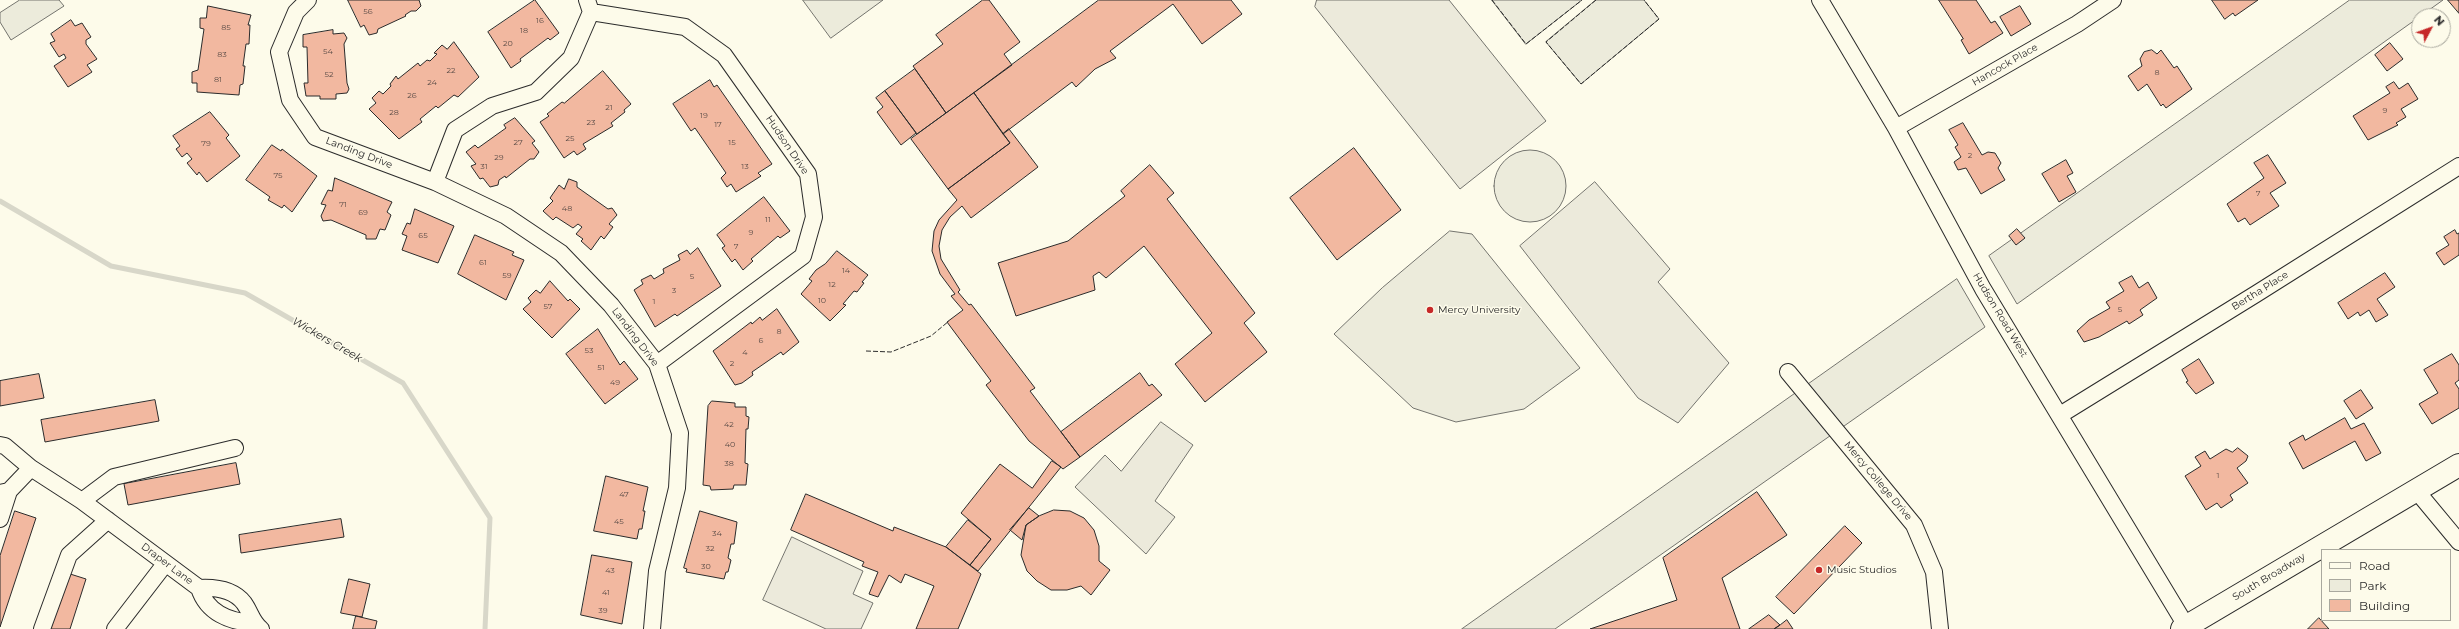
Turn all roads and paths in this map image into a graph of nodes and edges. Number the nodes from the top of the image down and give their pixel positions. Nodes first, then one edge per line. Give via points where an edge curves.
1 (308, 0) edge
2 (1820, 0) edge
3 (2113, 0) edge
4 (589, 6) edge
5 (1896, 128) junction
6 (2459, 166) edge
7 (435, 182) junction
8 (657, 364) junction
9 (1788, 372) dead end
10 (2060, 415) junction
11 (0, 444) edge
12 (235, 448) dead end
13 (2459, 465) edge
14 (31, 468) junction
15 (2415, 489) junction
16 (4, 492) edge
17 (82, 500) junction
18 (0, 518) edge
19 (108, 520) junction
20 (2459, 542) edge
21 (165, 564) junction
22 (199, 588) junction
23 (257, 626) edge
24 (2185, 628) edge
25 (42, 629) edge
26 (115, 629) edge
27 (652, 629) edge
28 (1940, 629) edge

1 - 7 street, Landing Drive via 296,12 279,52 290,100 315,136
2 - 5 street, Hudson Road West
3 - 5 street, Hancock Place via 2077,24
4 - 7 street via 571,58 536,92 492,106 455,130
4 - 8 street, Hudson Drive via 685,27 724,55 808,174 814,217 803,256
5 - 10 street, Hudson Road West via 1983,289
6 - 10 street, Bertha Place
7 - 8 street, Landing Drive via 506,216 561,253 611,305
8 - 27 street, Landing Drive via 680,433 677,488 657,571
9 - 28 street, Mercy College Drive via 1914,525 1934,572
10 - 24 street, Hudson Road West
11 - 14 street, Draper Lane
12 - 17 street via 114,477
13 - 15 main road, South Broadway
14 - 16 street
14 - 17 street, Draper Lane
15 - 20 street
15 - 24 main road, South Broadway
16 - 18 street
17 - 19 street, Draper Lane
19 - 21 street, Draper Lane
19 - 25 street via 69,555
21 - 22 street, Draper Lane
21 - 26 street
22 - 23 street via 202,597 226,619
22 - 23 street, Draper Lane via 216,588 232,593 244,603

